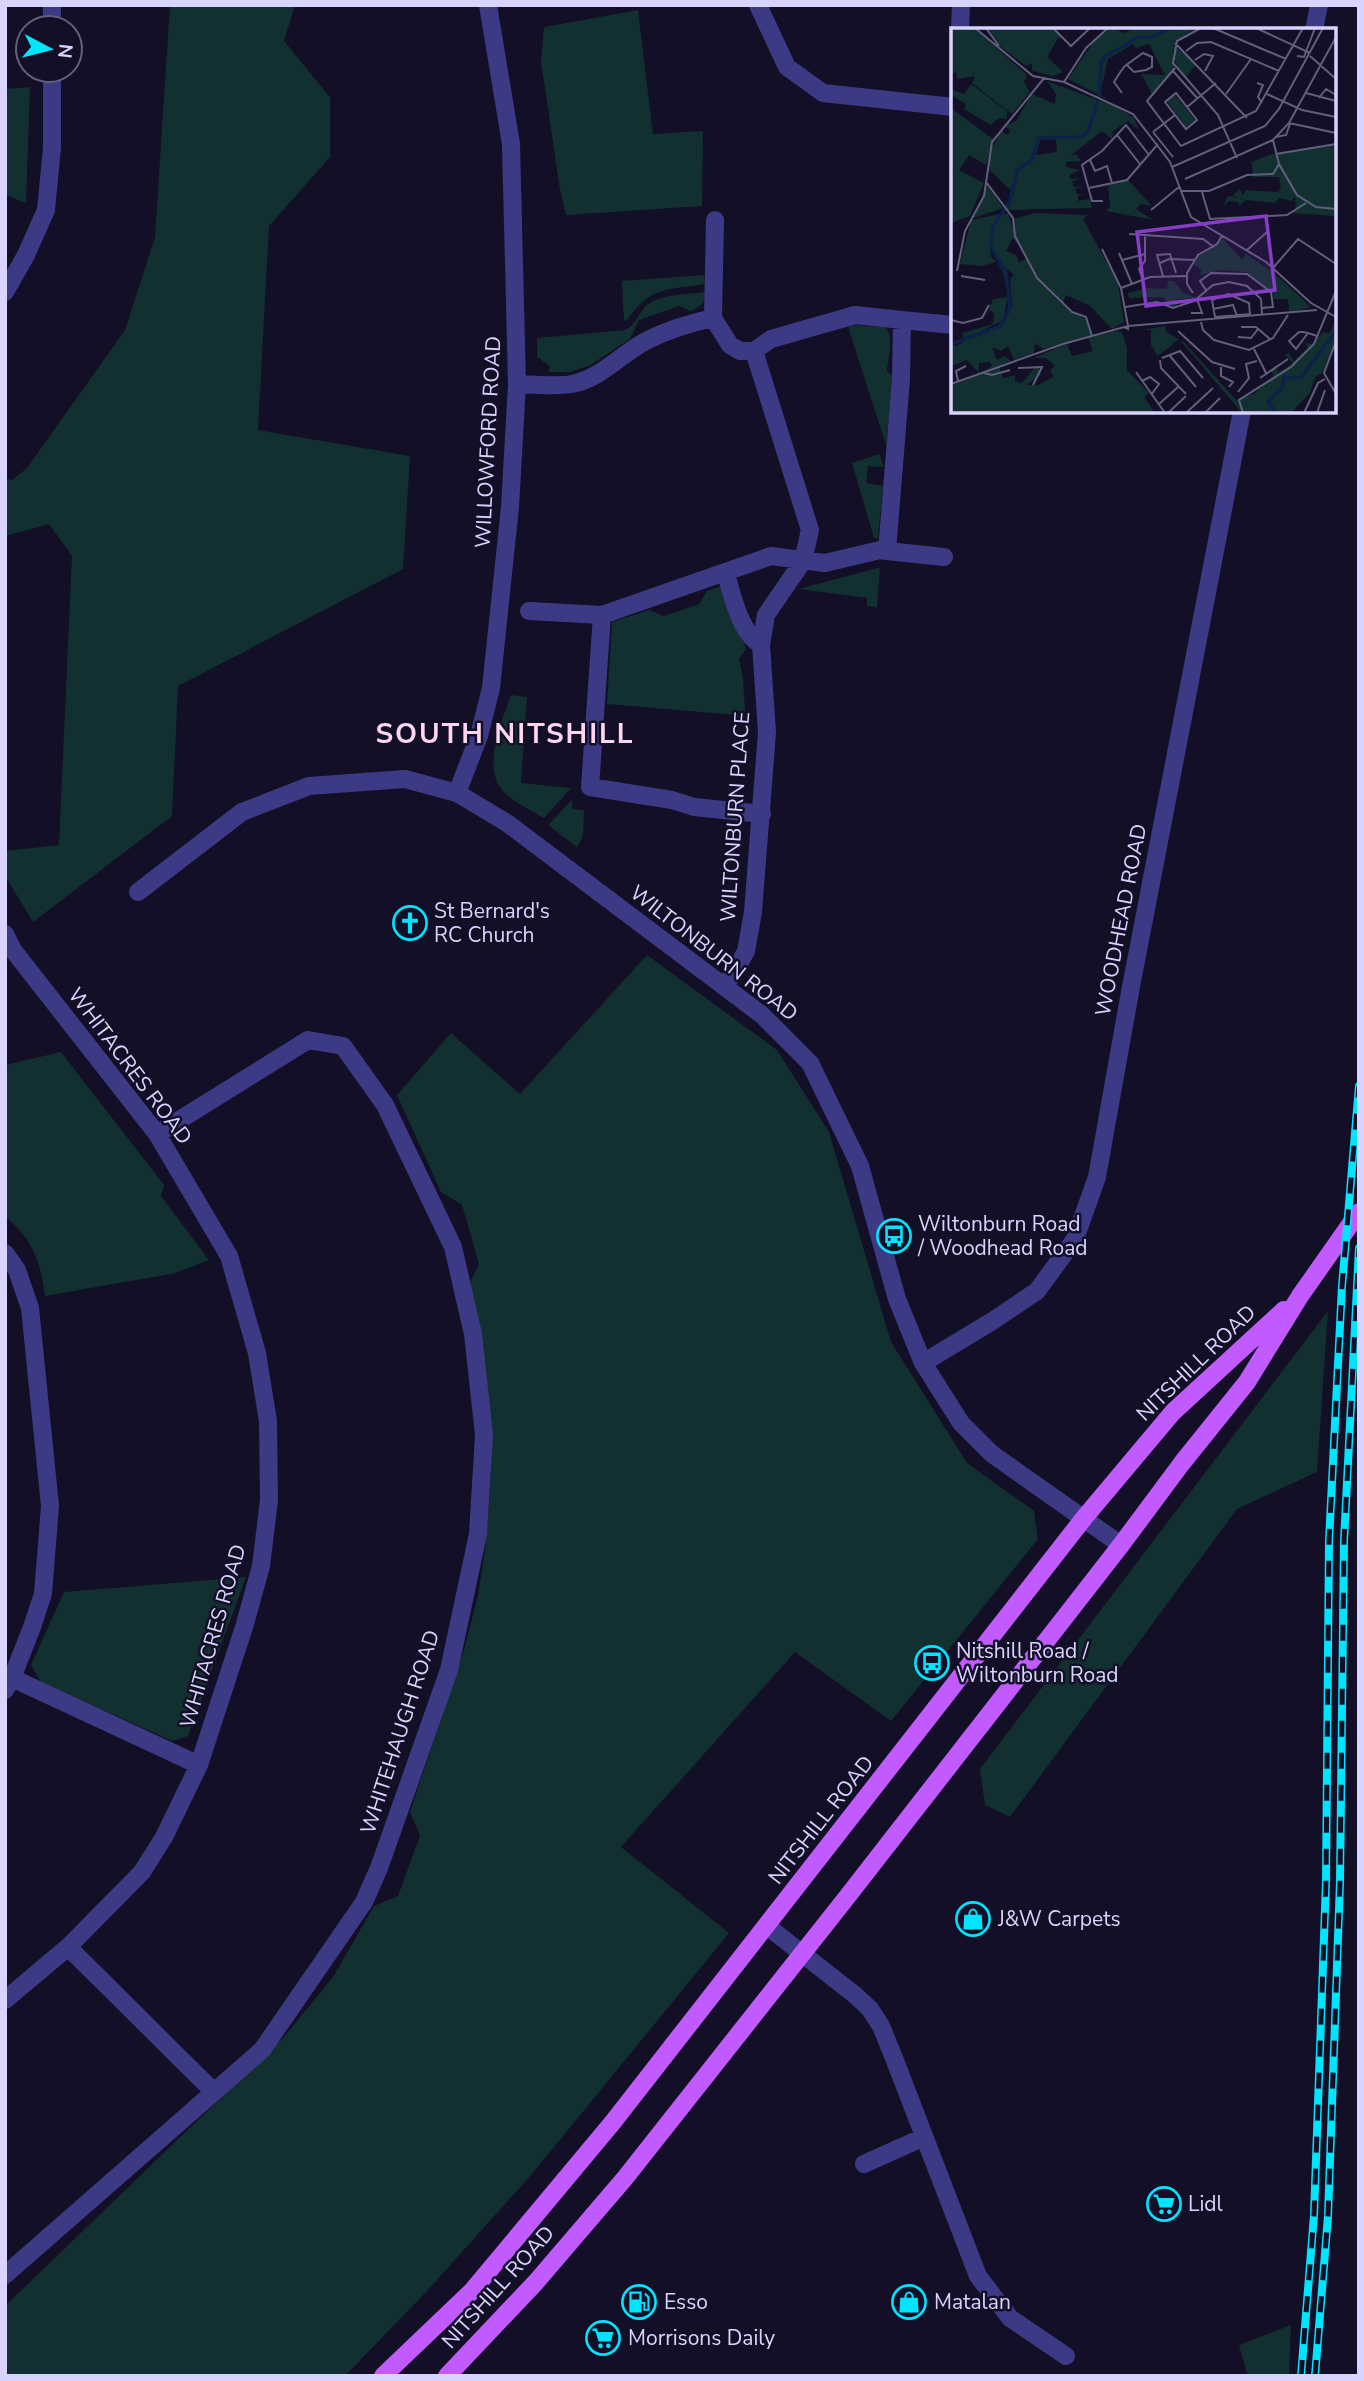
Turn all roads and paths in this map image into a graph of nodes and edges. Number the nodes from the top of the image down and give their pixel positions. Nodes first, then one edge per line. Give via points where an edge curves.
1 (488, 5) edge
2 (758, 5) edge
3 (961, 5) edge
4 (1319, 5) edge
5 (960, 28) edge
6 (1314, 28) edge
7 (52, 84) edge
8 (951, 107) edge
9 (715, 220) dead end
10 (5, 292) edge
11 (713, 318) junction
12 (902, 320) junction
13 (951, 325) edge
14 (754, 351) junction
15 (517, 384) junction
16 (1242, 413) edge
17 (887, 551) junction
18 (944, 557) dead end
19 (803, 561) junction
20 (725, 572) junction
21 (529, 611) dead end
22 (602, 615) junction
23 (761, 645) junction
24 (457, 793) junction
25 (762, 814) junction
26 (138, 892) dead end
27 (8, 945) edge
28 (724, 986) junction
29 (157, 1134) junction
30 (1359, 1212) edge
31 (5, 1253) edge
32 (1300, 1296) junction
33 (923, 1363) junction
34 (1084, 1518) junction
35 (1121, 1545) junction
36 (9, 1684) edge
37 (199, 1765) junction
38 (767, 1926) junction
39 (68, 1947) junction
40 (801, 1952) junction
41 (5, 2000) edge
42 (214, 2092) junction
43 (924, 2137) junction
44 (864, 2164) dead end
45 (5, 2275) edge
46 (1066, 2356) dead end
47 (394, 2372) edge
48 (447, 2376) edge

1 - 15 street, WILLOWFORD ROAD via 511,144
2 - 8 street via 787,67 823,93
3 - 5 street
4 - 6 street
7 - 10 street via 46,210
9 - 11 street
11 - 14 street via 730,345
11 - 15 street via 645,341 581,382
12 - 13 street
12 - 14 street via 855,315 771,339
12 - 17 street
14 - 19 street via 810,530
15 - 24 street, WILLOWFORD ROAD via 509,519 491,688
16 - 33 street, WOODHEAD ROAD via 1097,1177 1075,1239 1037,1291
17 - 18 street
17 - 19 street via 825,563
19 - 20 street via 771,556
19 - 23 street, WILTONBURN PLACE via 766,615
20 - 22 street
20 - 23 street via 750,636
21 - 22 street
22 - 25 street via 590,787 694,807
23 - 25 street, WILTONBURN PLACE via 767,732
24 - 26 street, WILTONBURN ROAD via 405,779 309,786 242,812
24 - 28 street, WILTONBURN ROAD via 507,823
25 - 28 street, WILTONBURN PLACE via 746,951
27 - 29 street, WHITACRES ROAD
28 - 33 street, WILTONBURN ROAD via 762,1015 810,1063 860,1167 897,1300
29 - 37 street, WHITACRES ROAD via 229,1256 257,1353 268,1421 269,1500 261,1566
29 - 42 street, WHITEHAUGH ROAD via 308,1040 343,1046 385,1105 453,1247 472,1334 484,1435 478,1534 449,1670 379,1868 364,1902 262,2050
30 - 32 main road, NITSHILL ROAD
31 - 36 street via 17,1270 30,1308 50,1506 43,1594
32 - 34 main road, NITSHILL ROAD via 1173,1412
32 - 35 main road, NITSHILL ROAD via 1247,1382
33 - 34 street, WILTONBURN ROAD via 961,1423 992,1454
34 - 35 street, WILTONBURN ROAD
34 - 38 main road, NITSHILL ROAD
35 - 40 main road, NITSHILL ROAD
36 - 37 street
37 - 39 street, WHITACRES ROAD via 142,1872
38 - 40 street
38 - 47 main road, NITSHILL ROAD via 472,2291
39 - 41 street, WHITACRES ROAD
39 - 42 street
40 - 43 street via 870,2009 881,2026
40 - 48 main road, NITSHILL ROAD via 625,2178
42 - 45 street, WHITEHAUGH ROAD
43 - 44 street
43 - 46 street via 978,2276 1010,2318

